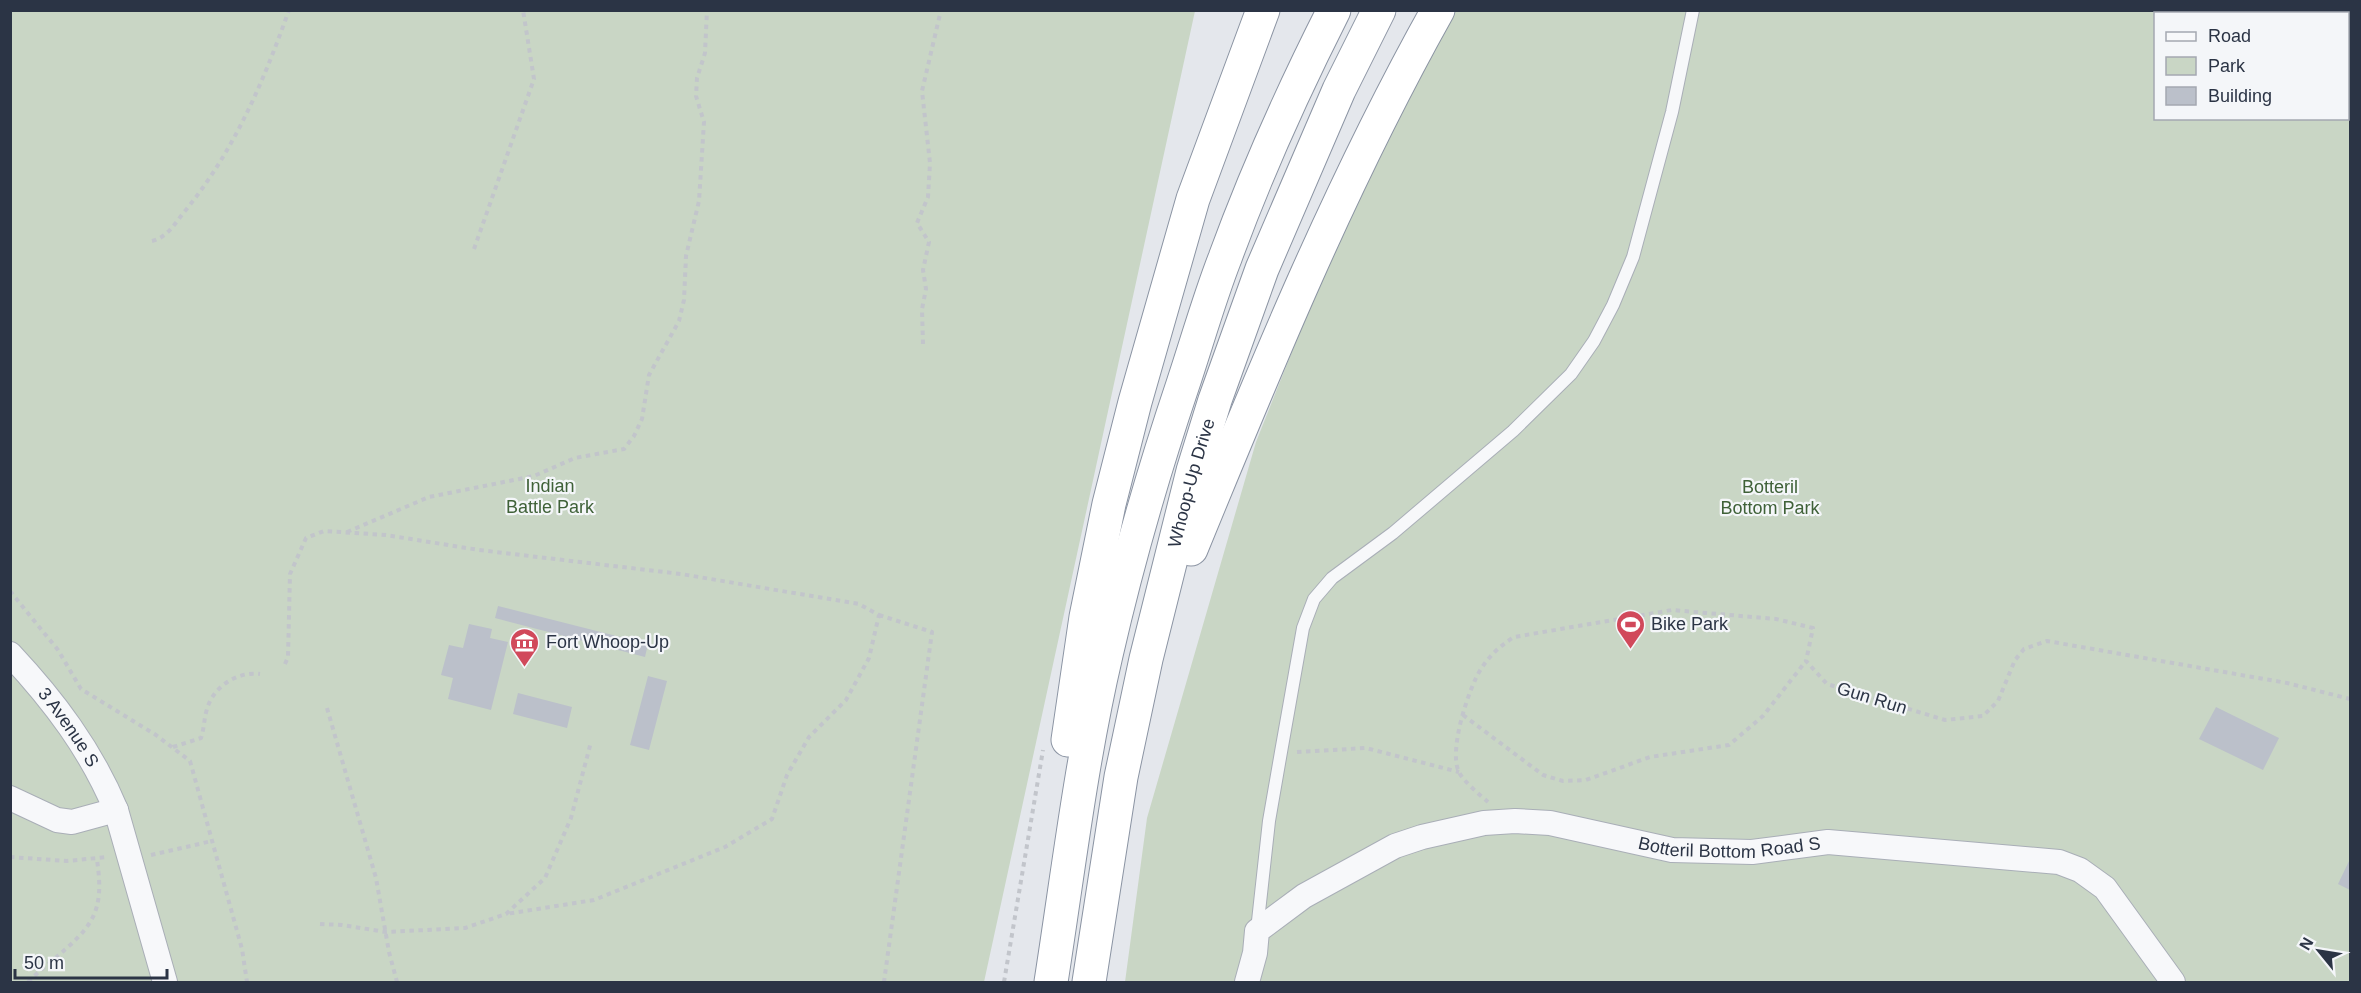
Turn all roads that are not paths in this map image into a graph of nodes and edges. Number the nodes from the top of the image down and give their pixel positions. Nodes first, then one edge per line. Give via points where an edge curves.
1 (1263, 10) edge
2 (1334, 10) edge
3 (1378, 10) edge
4 (1438, 10) edge
5 (1693, 10) edge
6 (10, 654) edge
7 (1146, 659) junction
8 (10, 798) edge
9 (116, 810) junction
10 (1257, 931) junction
11 (165, 982) edge
12 (1034, 982) edge
13 (1051, 982) edge
14 (1089, 982) edge
15 (1247, 982) edge
16 (2174, 982) edge

1 - 12 highway via 1193,199 1109,504 1086,617
2 - 13 highway, Whoop-Up Drive via 1305,67 1228,249 1160,453 1105,656
3 - 7 highway, Whoop-Up Drive via 1262,269 1193,471
4 - 7 highway via 1324,234
5 - 10 lane via 1672,112 1633,257 1614,305 1594,340 1571,374 1513,432 1393,533 1332,578 1314,599 1303,628 1269,821
6 - 9 street, 3 Avenue S via 50,697 75,733
7 - 14 highway, Whoop-Up Drive via 1121,777
8 - 9 street via 57,820 72,822
9 - 11 street, 3 Avenue S
10 - 15 street
10 - 16 street, Botteril Bottom Road S via 1304,896 1395,846 1484,823 1515,821 1550,823 1671,850 1752,852 1828,842 2059,861 2105,888

